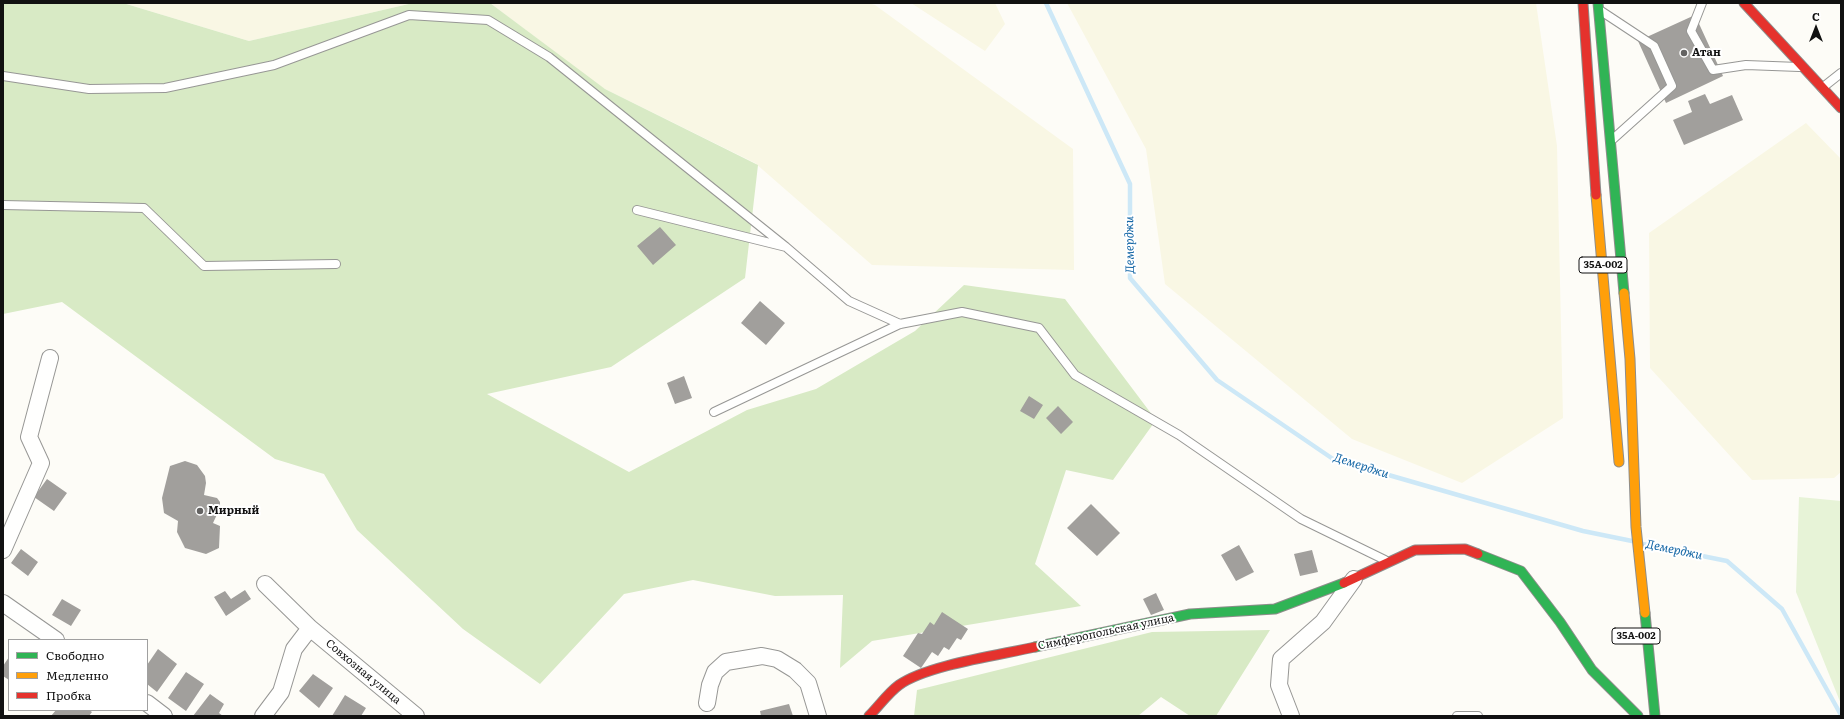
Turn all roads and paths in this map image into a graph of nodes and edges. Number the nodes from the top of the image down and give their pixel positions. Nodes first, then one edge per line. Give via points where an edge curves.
1 (1583, 3) edge
2 (1702, 3) edge
3 (1744, 3) edge
4 (1598, 6) edge
5 (1802, 67) junction
6 (1841, 73) edge
7 (3, 76) edge
8 (1822, 88) junction
9 (1841, 108) edge
10 (1611, 141) junction
11 (3, 205) edge
12 (637, 210) dead end
13 (786, 247) junction
14 (336, 264) dead end
15 (900, 324) junction
16 (50, 358) dead end
17 (714, 412) dead end
18 (1620, 473) dead end
19 (3, 550) edge
20 (1390, 562) junction
21 (1355, 578) junction
22 (265, 584) dead end
23 (3, 603) edge
24 (310, 628) junction
25 (55, 639) edge
26 (707, 703) dead end
27 (148, 708) edge
28 (1640, 714) edge
29 (164, 716) edge
30 (263, 716) edge
31 (416, 716) edge
32 (818, 716) edge
33 (869, 716) edge
34 (1291, 716) edge
35 (1457, 716) edge
36 (1478, 716) edge
37 (1655, 716) edge

1 - 18 main road, 35А-002
2 - 5 lane via 1691,31 1712,70 1746,65
3 - 5 main road
4 - 10 main road, 35А-002
4 - 10 lane via 1654,46 1672,86
5 - 8 main road
6 - 8 lane
7 - 13 lane via 89,89 165,88 274,65 409,15 488,20 549,56
8 - 9 main road
10 - 37 main road, 35А-002 via 1630,359 1636,527
11 - 14 lane via 144,208 204,266
12 - 13 lane
13 - 15 lane via 849,300
15 - 17 lane
15 - 20 lane via 962,312 1040,328 1075,375 1179,435 1301,519
16 - 19 street via 29,437 41,463
20 - 21 main road, Симферопольская улица
20 - 28 main road, Симферопольская улица via 1415,550 1465,549 1521,571 1592,670
21 - 33 main road, Симферопольская улица via 1275,609 1190,614 936,669 899,685
21 - 34 street, Симферопольская улица via 1323,622 1281,659 1279,685
22 - 24 street, Совхозная улица
23 - 25 street
24 - 30 street via 294,649 281,692
24 - 31 street, Совхозная улица
26 - 32 street via 715,672 726,662 762,656 777,659 808,682
27 - 29 street
35 - 36 lane

